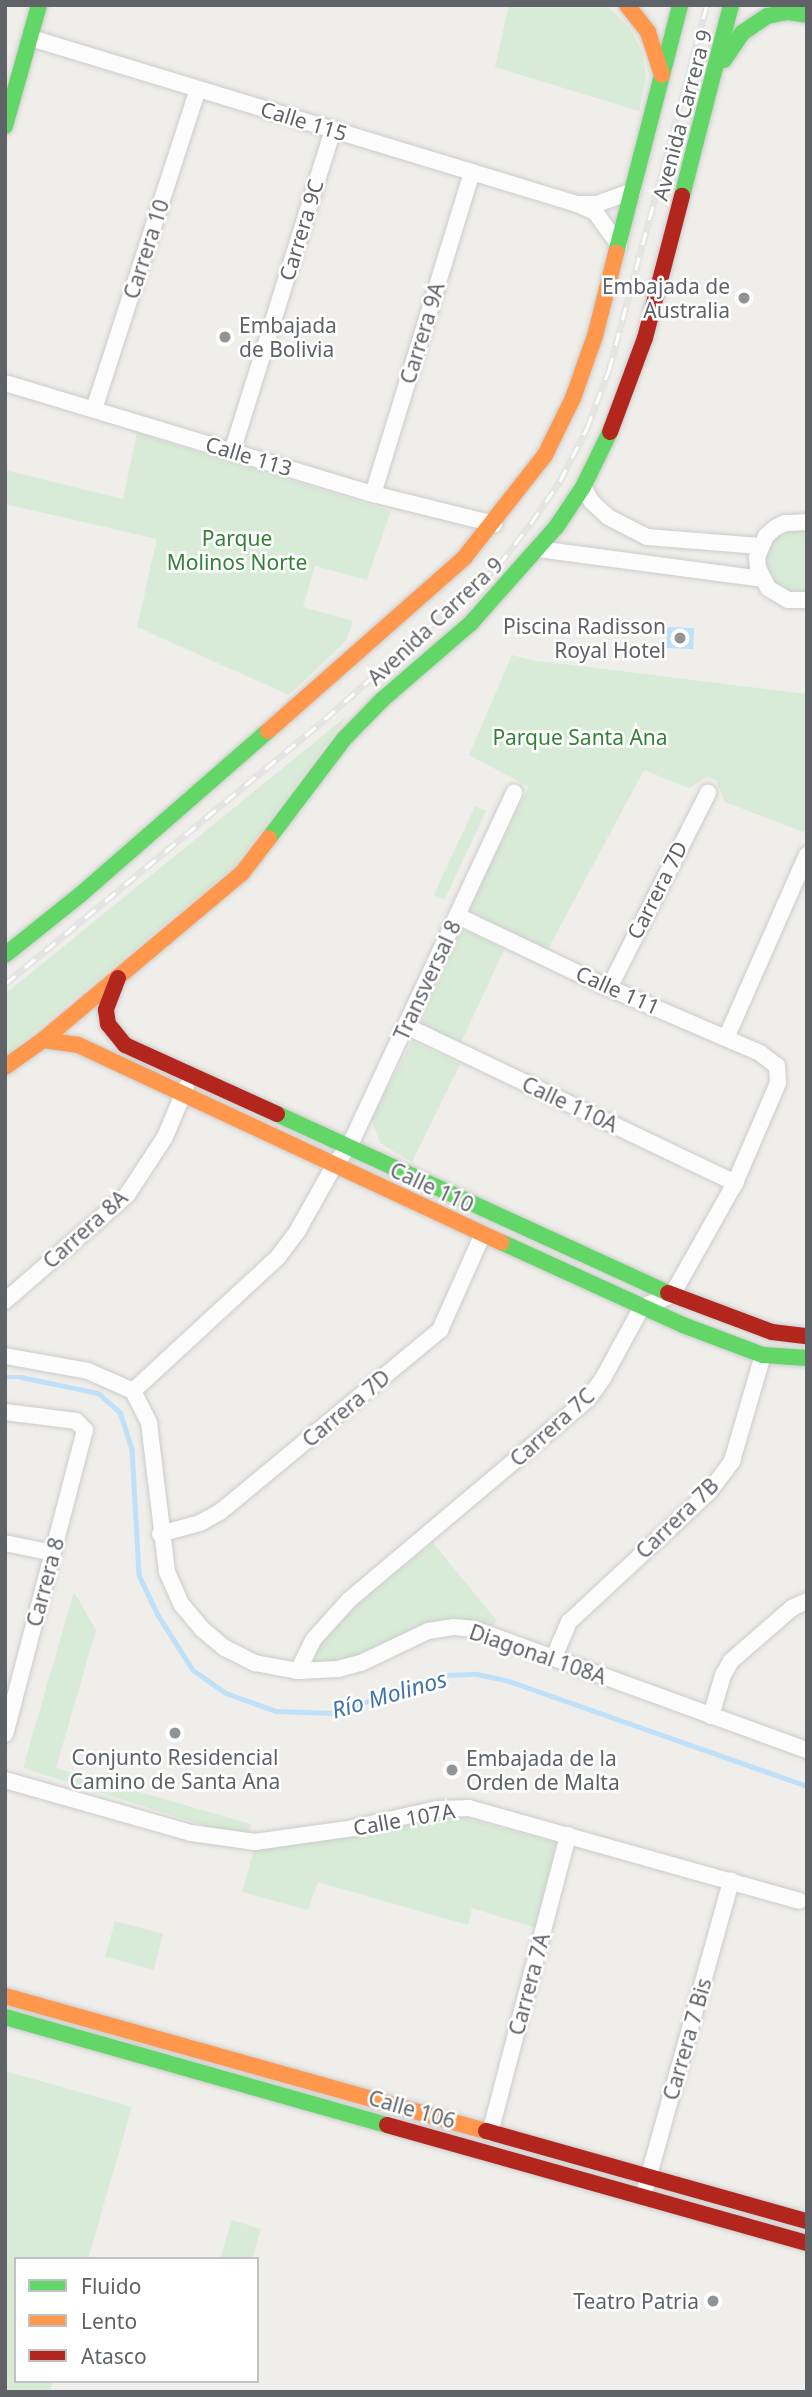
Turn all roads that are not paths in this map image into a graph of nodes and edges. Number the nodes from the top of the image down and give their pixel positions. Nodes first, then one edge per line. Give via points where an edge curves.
1 (39, 5) edge
2 (627, 5) edge
3 (680, 5) edge
4 (732, 5) edge
5 (807, 15) edge
6 (31, 38) junction
7 (662, 76) junction
8 (713, 79) junction
9 (198, 89) junction
10 (5, 126) edge
11 (332, 130) junction
12 (472, 172) junction
13 (633, 191) junction
14 (577, 204) junction
15 (620, 245) junction
16 (5, 383) edge
17 (93, 409) junction
18 (232, 452) junction
19 (583, 486) junction
20 (373, 494) junction
21 (807, 522) edge
22 (494, 524) junction
23 (760, 546) junction
24 (538, 549) junction
25 (761, 579) junction
26 (807, 600) edge
27 (514, 793) dead end
28 (708, 793) dead end
29 (807, 855) edge
30 (457, 916) junction
31 (5, 955) edge
32 (118, 978) junction
33 (608, 988) junction
34 (406, 1026) junction
35 (727, 1036) junction
36 (43, 1040) junction
37 (5, 1067) edge
38 (191, 1074) junction
39 (182, 1096) junction
40 (349, 1147) junction
41 (335, 1164) junction
42 (735, 1183) junction
43 (483, 1234) junction
44 (672, 1294) junction
45 (5, 1301) edge
46 (642, 1307) junction
47 (807, 1336) edge
48 (6, 1355) edge
49 (763, 1355) junction
50 (807, 1359) edge
51 (133, 1391) junction
52 (5, 1412) edge
53 (160, 1534) junction
54 (5, 1543) edge
55 (52, 1553) junction
56 (807, 1601) edge
57 (554, 1657) junction
58 (298, 1671) junction
59 (11, 1687) edge
60 (711, 1716) junction
61 (5, 1734) edge
62 (807, 1751) edge
63 (5, 1780) edge
64 (568, 1835) junction
65 (731, 1881) junction
66 (799, 1902) dead end
67 (5, 1996) edge
68 (5, 2017) edge
69 (490, 2133) junction
70 (649, 2177) junction
71 (643, 2196) junction
72 (807, 2221) edge
73 (807, 2243) edge

1 - 6 main road
2 - 7 main road via 648,32
3 - 7 main road, Avenida Carrera 9
4 - 8 main road, Avenida Carrera 9
5 - 8 main road via 777,13 754,24 734,43
6 - 9 street, Calle 115
6 - 10 main road
7 - 13 main road, Avenida Carrera 9
8 - 19 main road, Avenida Carrera 9 via 645,338 608,437
9 - 11 street, Calle 115
9 - 17 street, Carrera 10
11 - 12 street, Calle 115
11 - 18 street, Carrera 9C
12 - 14 street, Calle 115
12 - 20 street, Carrera 9A
13 - 14 street, Calle 115 via 597,204
13 - 15 main road, Avenida Carrera 9
14 - 15 street, Calle 115 via 595,212
15 - 22 main road, Avenida Carrera 9 via 573,398 545,455
16 - 17 street, Calle 113
17 - 18 street, Calle 113
18 - 20 street, Calle 113
19 - 23 street via 608,517 647,537
19 - 24 main road, Avenida Carrera 9
20 - 22 street, Calle 113
21 - 23 street via 775,528
22 - 31 main road, Avenida Carrera 9 via 379,636
23 - 25 street
24 - 25 street
24 - 32 main road, Avenida Carrera 9 via 471,623 351,732 242,873
25 - 26 street via 777,596
27 - 30 street, Transversal 8
28 - 33 street, Carrera 7D
29 - 35 street
30 - 33 street, Calle 111
30 - 34 street, Transversal 8
32 - 36 main road, Avenida Carrera 9
32 - 38 main road, Calle 110 via 106,1007 108,1024 116,1035 125,1045
33 - 35 street, Calle 111
34 - 40 street, Transversal 8
34 - 42 street, Calle 110A
35 - 42 street, Calle 111 via 778,1066 778,1083
36 - 37 main road, Avenida Carrera 9
36 - 39 main road, Calle 110 via 78,1045
38 - 39 street, Carrera 8A
38 - 40 main road, Calle 110
39 - 41 main road, Calle 110
39 - 45 street, Carrera 8A via 165,1137 127,1195
40 - 41 street, Transversal 8
40 - 44 main road, Calle 110
41 - 43 main road, Calle 110
41 - 51 street via 278,1257
42 - 44 street
43 - 46 main road, Calle 110
43 - 53 street, Carrera 7D via 440,1330 220,1512
44 - 46 street
44 - 47 main road, Calle 110 via 772,1332
46 - 49 main road, Calle 110
46 - 58 street, Carrera 7C via 588,1399 349,1600 313,1640
48 - 51 street via 88,1371
49 - 50 main road, Calle 110
49 - 57 street, Carrera 7B via 732,1461 709,1492 569,1622
51 - 53 street, Diagonal 108A via 149,1423
52 - 55 street, Carrera 8 via 76,1421 85,1430
53 - 58 street, Diagonal 108A via 167,1572 182,1605 202,1629 225,1648 255,1663
54 - 55 street
55 - 59 street, Carrera 8
56 - 60 street via 792,1608 731,1661
57 - 58 street, Diagonal 108A via 495,1635 453,1627 406,1640 361,1663
57 - 60 street, Diagonal 108A
59 - 61 street, Carrera 8
60 - 62 street, Diagonal 108A
63 - 64 street, Calle 107A via 191,1833 255,1843 437,1809 469,1808
64 - 65 street, Calle 107A
64 - 69 street, Carrera 7A
65 - 66 street, Calle 107A
65 - 70 street, Carrera 7 Bis
67 - 69 main road, Calle 106
68 - 71 main road, Calle 106
69 - 70 main road, Calle 106
70 - 71 street, Carrera 7 Bis
70 - 72 main road, Calle 106
71 - 73 main road, Calle 106

